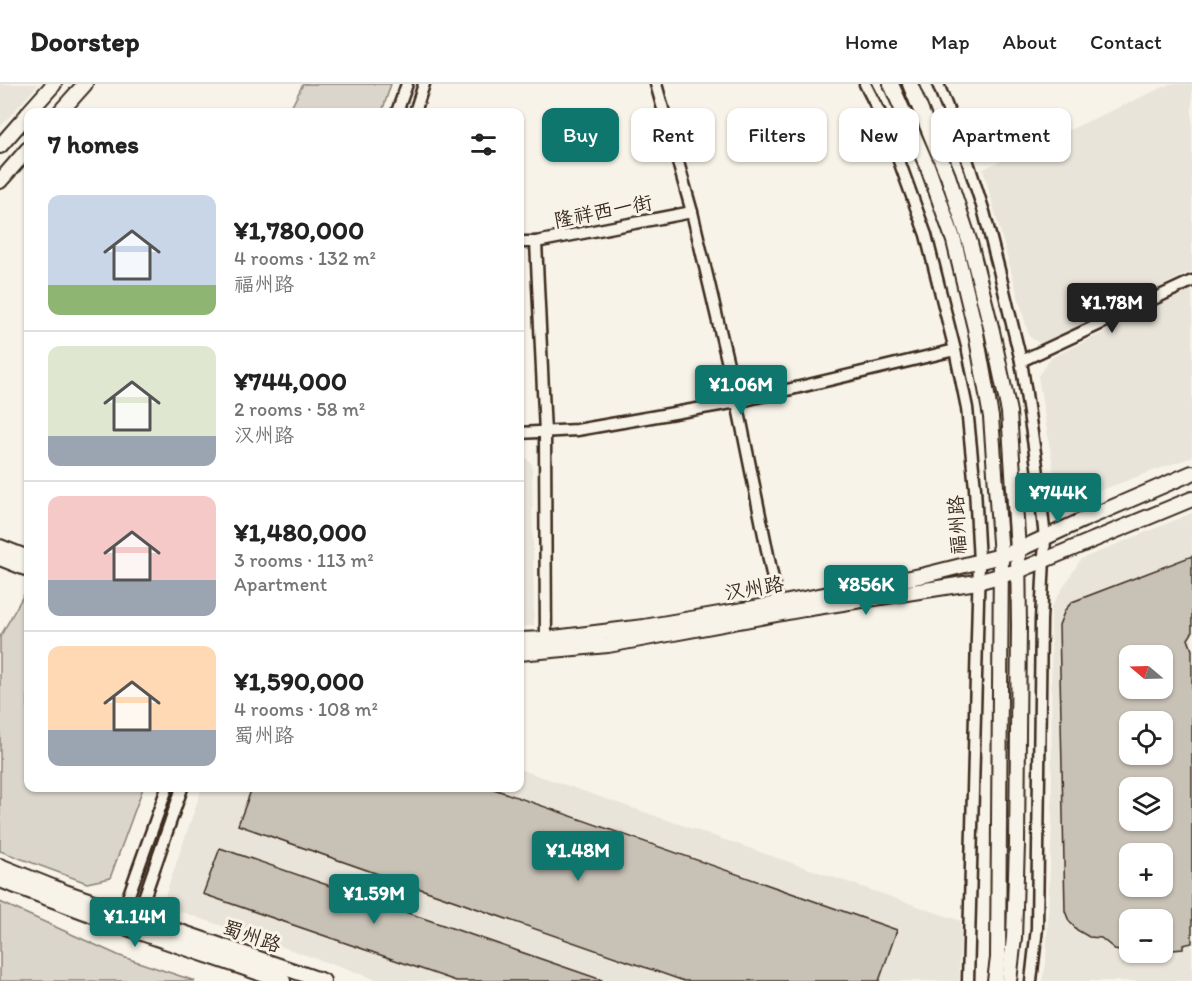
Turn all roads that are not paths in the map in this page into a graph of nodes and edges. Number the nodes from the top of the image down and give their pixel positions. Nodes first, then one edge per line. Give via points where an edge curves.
1 (54, 84) edge
2 (86, 84) edge
3 (407, 84) edge
4 (424, 84) edge
5 (656, 84) edge
6 (866, 84) edge
7 (891, 84) edge
8 (910, 84) edge
9 (938, 84) edge
10 (33, 108) edge
11 (64, 108) edge
12 (399, 108) edge
13 (416, 108) edge
14 (24, 119) edge
15 (0, 146) edge
16 (24, 154) edge
17 (0, 181) edge
18 (692, 212) junction
19 (524, 242) edge
20 (536, 242) junction
21 (1192, 281) edge
22 (956, 350) junction
23 (1021, 362) junction
24 (737, 402) junction
25 (524, 433) edge
26 (545, 433) junction
27 (1192, 473) edge
28 (1192, 500) edge
29 (1045, 538) junction
30 (0, 547) edge
31 (1018, 550) junction
32 (24, 556) edge
33 (1001, 556) junction
34 (0, 558) edge
35 (1044, 561) junction
36 (979, 562) junction
37 (24, 567) edge
38 (1018, 572) junction
39 (1000, 577) junction
40 (977, 582) junction
41 (778, 604) junction
42 (524, 641) edge
43 (546, 645) junction
44 (524, 652) edge
45 (166, 792) edge
46 (181, 792) edge
47 (0, 866) edge
48 (0, 880) edge
49 (120, 918) junction
50 (136, 924) junction
51 (283, 981) edge
52 (323, 981) edge
53 (968, 981) edge
54 (995, 981) edge
55 (1009, 981) edge
56 (1031, 981) edge

1 - 10 main road
2 - 11 main road
3 - 12 street
4 - 13 street
5 - 18 street
6 - 22 street, 福州路 via 886,125 927,235
7 - 33 main road, 福州路 via 928,168 954,241 975,328 991,417
8 - 31 main road via 952,188 992,331 1009,412
9 - 23 street via 984,212
14 - 15 main road
16 - 17 main road
18 - 20 street, 隆祥西一街
18 - 24 street
19 - 20 street, 隆祥西一街
20 - 26 street
21 - 23 street
22 - 24 street
22 - 36 street, 福州路 via 967,408
23 - 29 street
24 - 26 street
24 - 41 street
25 - 26 street
26 - 43 street
27 - 29 main road, 汉州路
28 - 35 main road, 汉州路
29 - 31 main road, 汉州路
29 - 35 street
30 - 32 main road
31 - 33 main road, 汉州路
31 - 38 main road
33 - 36 main road, 汉州路
33 - 39 main road, 福州路
34 - 37 main road
35 - 38 main road, 汉州路
35 - 56 street via 1037,928
36 - 40 street, 福州路
36 - 41 main road, 汉州路
38 - 39 main road, 汉州路
38 - 55 main road via 1017,844
39 - 40 main road, 汉州路
39 - 54 main road, 福州路 via 1000,820
40 - 43 main road, 汉州路 via 629,642
40 - 53 street, 福州路
41 - 43 main road, 汉州路
42 - 43 main road, 汉州路
43 - 44 main road, 汉州路
45 - 49 street
46 - 50 street
47 - 49 main road, 蜀州路
48 - 49 main road, 蜀州路
49 - 50 main road, 蜀州路
50 - 51 main road, 蜀州路
50 - 52 main road, 蜀州路

